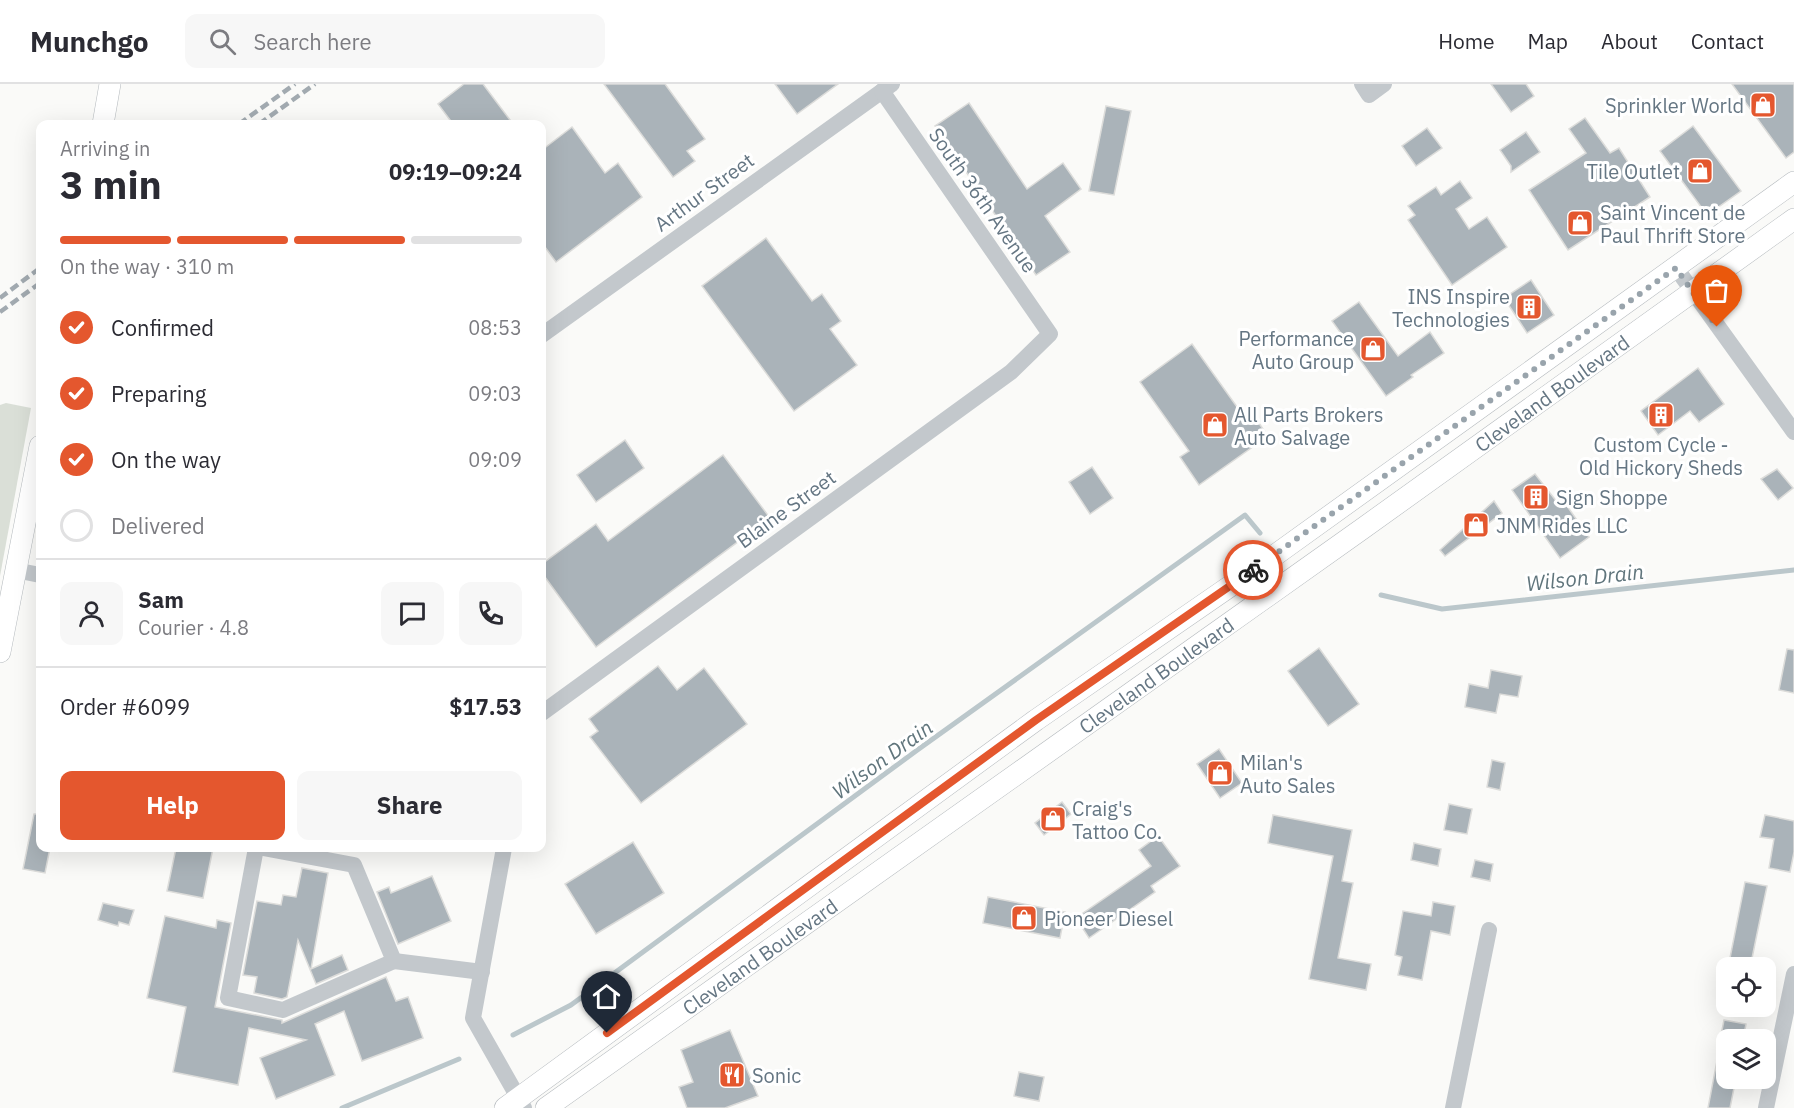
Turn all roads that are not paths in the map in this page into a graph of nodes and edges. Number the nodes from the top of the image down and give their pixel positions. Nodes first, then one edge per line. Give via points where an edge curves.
1 (110, 84) edge
2 (1362, 84) edge
3 (1384, 84) edge
4 (887, 88) edge
5 (104, 120) edge
6 (1794, 182) edge
7 (1794, 219) edge
8 (1676, 268) junction
9 (1693, 294) junction
10 (546, 332) edge
11 (1050, 334) joint
12 (1794, 432) edge
13 (36, 466) edge
14 (15, 570) junction
15 (36, 574) edge
16 (0, 652) edge
17 (546, 709) edge
18 (255, 852) edge
19 (284, 852) edge
20 (503, 852) edge
21 (1489, 930) dead end
22 (394, 961) junction
23 (482, 972) junction
24 (1794, 974) edge
25 (516, 1105) edge
26 (546, 1108) edge
27 (1453, 1108) edge
28 (1766, 1108) edge

1 - 5 main road
2 - 3 street via 1369,95
4 - 10 street, Arthur Street
4 - 11 street, South 36th Avenue
6 - 8 main road, Cleveland Boulevard
7 - 9 main road, Cleveland Boulevard
8 - 9 street
8 - 25 main road, Cleveland Boulevard via 1281,551 1036,720
9 - 12 street
9 - 26 main road, Cleveland Boulevard
11 - 17 street, Blaine Street via 1011,372
13 - 14 main road
14 - 15 street
14 - 16 main road
18 - 22 street via 228,998 283,1010
19 - 22 street via 354,865
20 - 23 street
21 - 27 street
22 - 23 street
23 - 25 street via 474,1018
24 - 28 street

